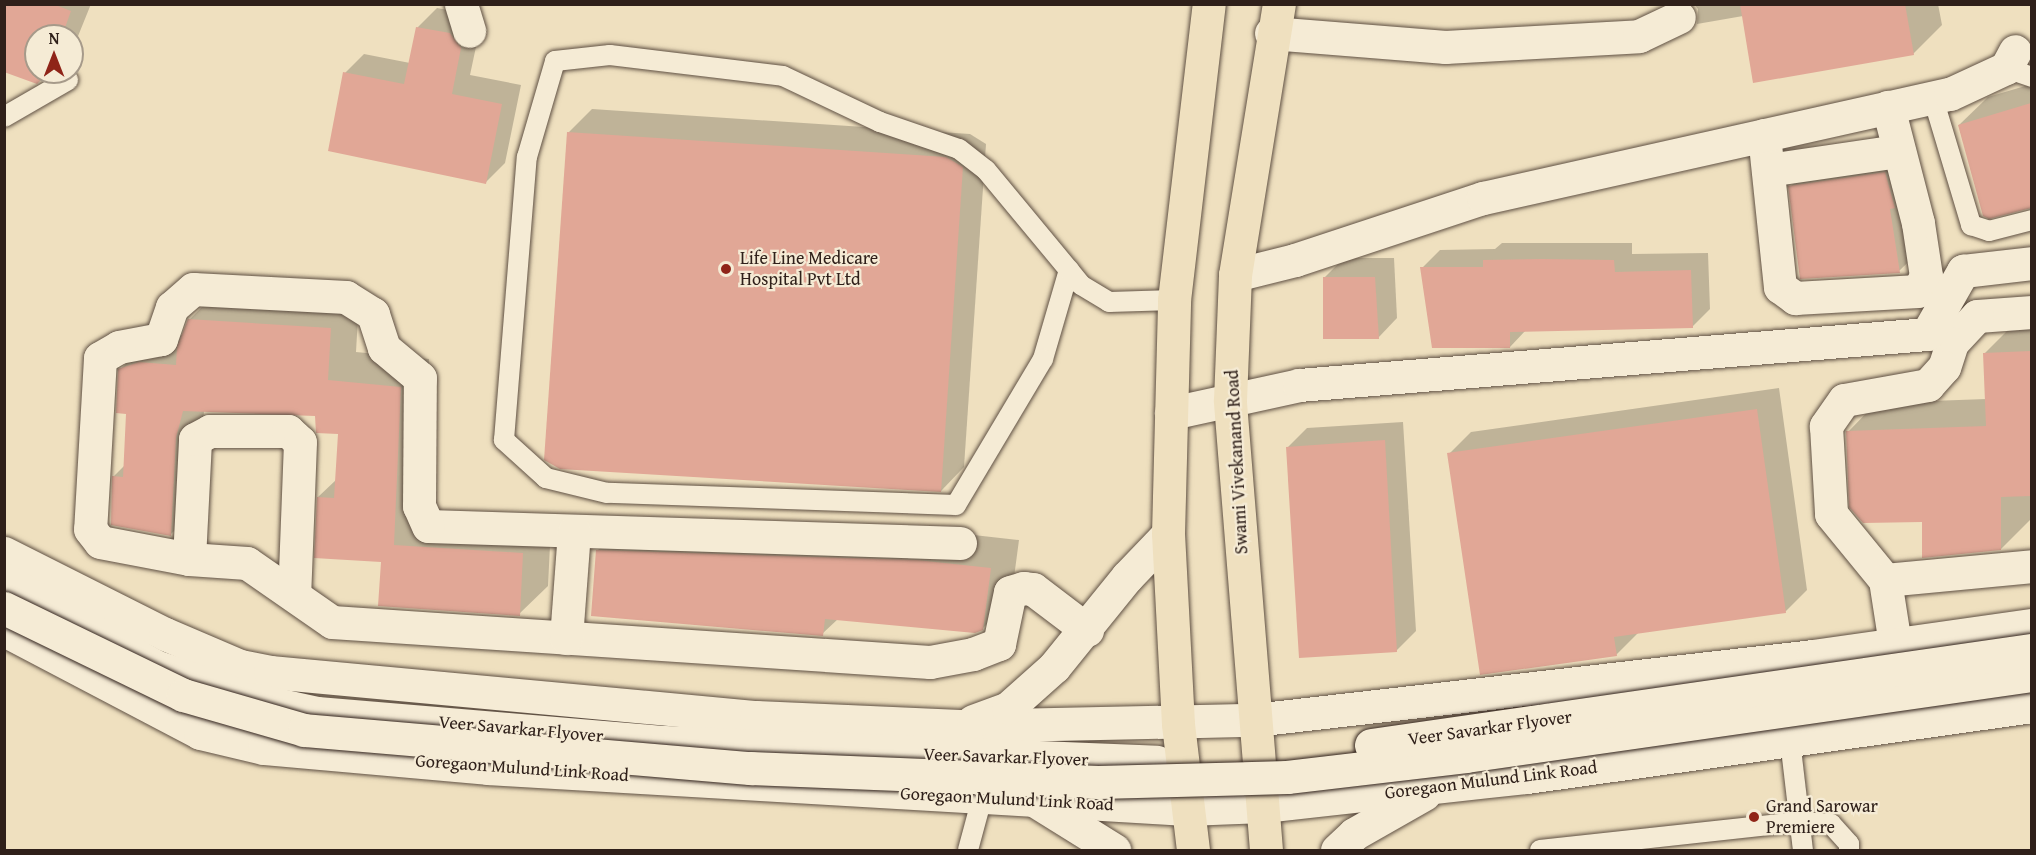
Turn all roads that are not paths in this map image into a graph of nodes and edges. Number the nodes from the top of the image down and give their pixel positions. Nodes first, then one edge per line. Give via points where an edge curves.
1 (1209, 4) edge
2 (1679, 17) dead end
3 (1275, 19) edge
4 (2018, 65) edge
5 (61, 84) edge
6 (1933, 98) junction
7 (1888, 107) junction
8 (4, 117) edge
9 (1764, 135) junction
10 (1899, 151) junction
11 (1768, 170) junction
12 (2031, 220) edge
13 (2031, 263) edge
14 (1069, 270) junction
15 (1235, 275) junction
16 (1174, 300) junction
17 (2031, 312) edge
18 (1230, 400) junction
19 (1171, 413) junction
20 (574, 531) junction
21 (1168, 534) junction
22 (960, 543) dead end
23 (4, 553) edge
24 (189, 559) junction
25 (2031, 566) edge
26 (4, 579) edge
27 (1885, 580) junction
28 (294, 596) junction
29 (4, 608) edge
30 (2031, 625) edge
31 (4, 630) edge
32 (1087, 630) junction
33 (566, 638) junction
34 (1895, 644) junction
35 (2031, 650) edge
36 (2031, 675) edge
37 (2031, 706) edge
38 (1254, 720) junction
39 (1178, 724) junction
40 (960, 726) junction
41 (1790, 740) junction
42 (1527, 777) junction
43 (982, 798) junction
44 (1035, 801) junction
45 (1263, 806) junction
46 (1187, 809) junction
47 (1798, 822) junction
48 (968, 850) edge
49 (1114, 850) edge
50 (1193, 850) edge
51 (1266, 850) edge
52 (1337, 850) edge
53 (1540, 850) edge
54 (1803, 850) edge
55 (1849, 850) edge

1 - 16 main road
2 - 3 main road via 1639,36 1445,47
3 - 15 main road, Swami Vivekanand Road
4 - 6 main road
5 - 8 lane
6 - 7 main road
6 - 12 lane via 1971,225 1989,231
7 - 9 main road
7 - 10 main road
9 - 11 main road
9 - 15 main road via 1483,198 1295,260
10 - 11 main road
10 - 11 main road via 1918,223 1926,276 1918,291 1795,298 1780,287
13 - 18 main road via 1963,271 1927,334 1299,385
14 - 14 lane via 986,170 959,149 880,122 783,76 610,55 555,61 527,157 504,440 546,478 607,494 956,504 1043,359
14 - 16 lane via 1081,285 1109,302
15 - 18 main road, Swami Vivekanand Road
16 - 19 main road
17 - 27 main road via 1977,316 1952,343 1944,367 1928,385 1844,400 1826,426 1831,514
18 - 19 main road
18 - 38 main road, Swami Vivekanand Road
19 - 21 main road
20 - 22 main road
20 - 24 main road via 428,526 418,506 420,378 384,348 373,314 346,297 193,290 172,307 161,339 119,347 100,358 90,529 100,542
20 - 33 main road
21 - 32 main road via 1127,577
21 - 39 main road
23 - 40 main road via 165,634 240,666 270,672 756,717
24 - 28 main road via 247,563
24 - 28 main road via 195,439 210,431 288,431 300,442
25 - 27 main road
26 - 35 main road, Veer Savarkar Flyover, bridge via 155,666 252,699 317,713 664,742 1135,762 1299,755
27 - 34 main road
28 - 33 main road via 332,622
29 - 36 main road, Veer Savarkar Flyover, bridge via 183,695 304,730 750,768 1098,782 1287,777 1466,756
30 - 34 main road
31 - 43 main road, Goregaon Mulund Link Road via 200,733 264,748 487,768
32 - 33 main road via 1033,589 1023,588 1010,592 999,644 973,654 930,662
32 - 40 main road via 1054,667 1008,708
34 - 38 main road
37 - 41 main road, Goregaon Mulund Link Road
38 - 39 main road
38 - 45 main road, Swami Vivekanand Road
39 - 40 main road
39 - 46 main road
41 - 42 main road, Goregaon Mulund Link Road
41 - 47 lane
42 - 45 main road, Goregaon Mulund Link Road
42 - 52 main road via 1425,794 1354,834
43 - 44 main road, Goregaon Mulund Link Road
43 - 48 lane
44 - 46 main road, Goregaon Mulund Link Road
44 - 49 main road
45 - 46 main road, Goregaon Mulund Link Road
45 - 51 main road, Swami Vivekanand Road
46 - 50 main road
47 - 53 lane
47 - 54 lane
47 - 55 lane via 1831,824 1849,844

